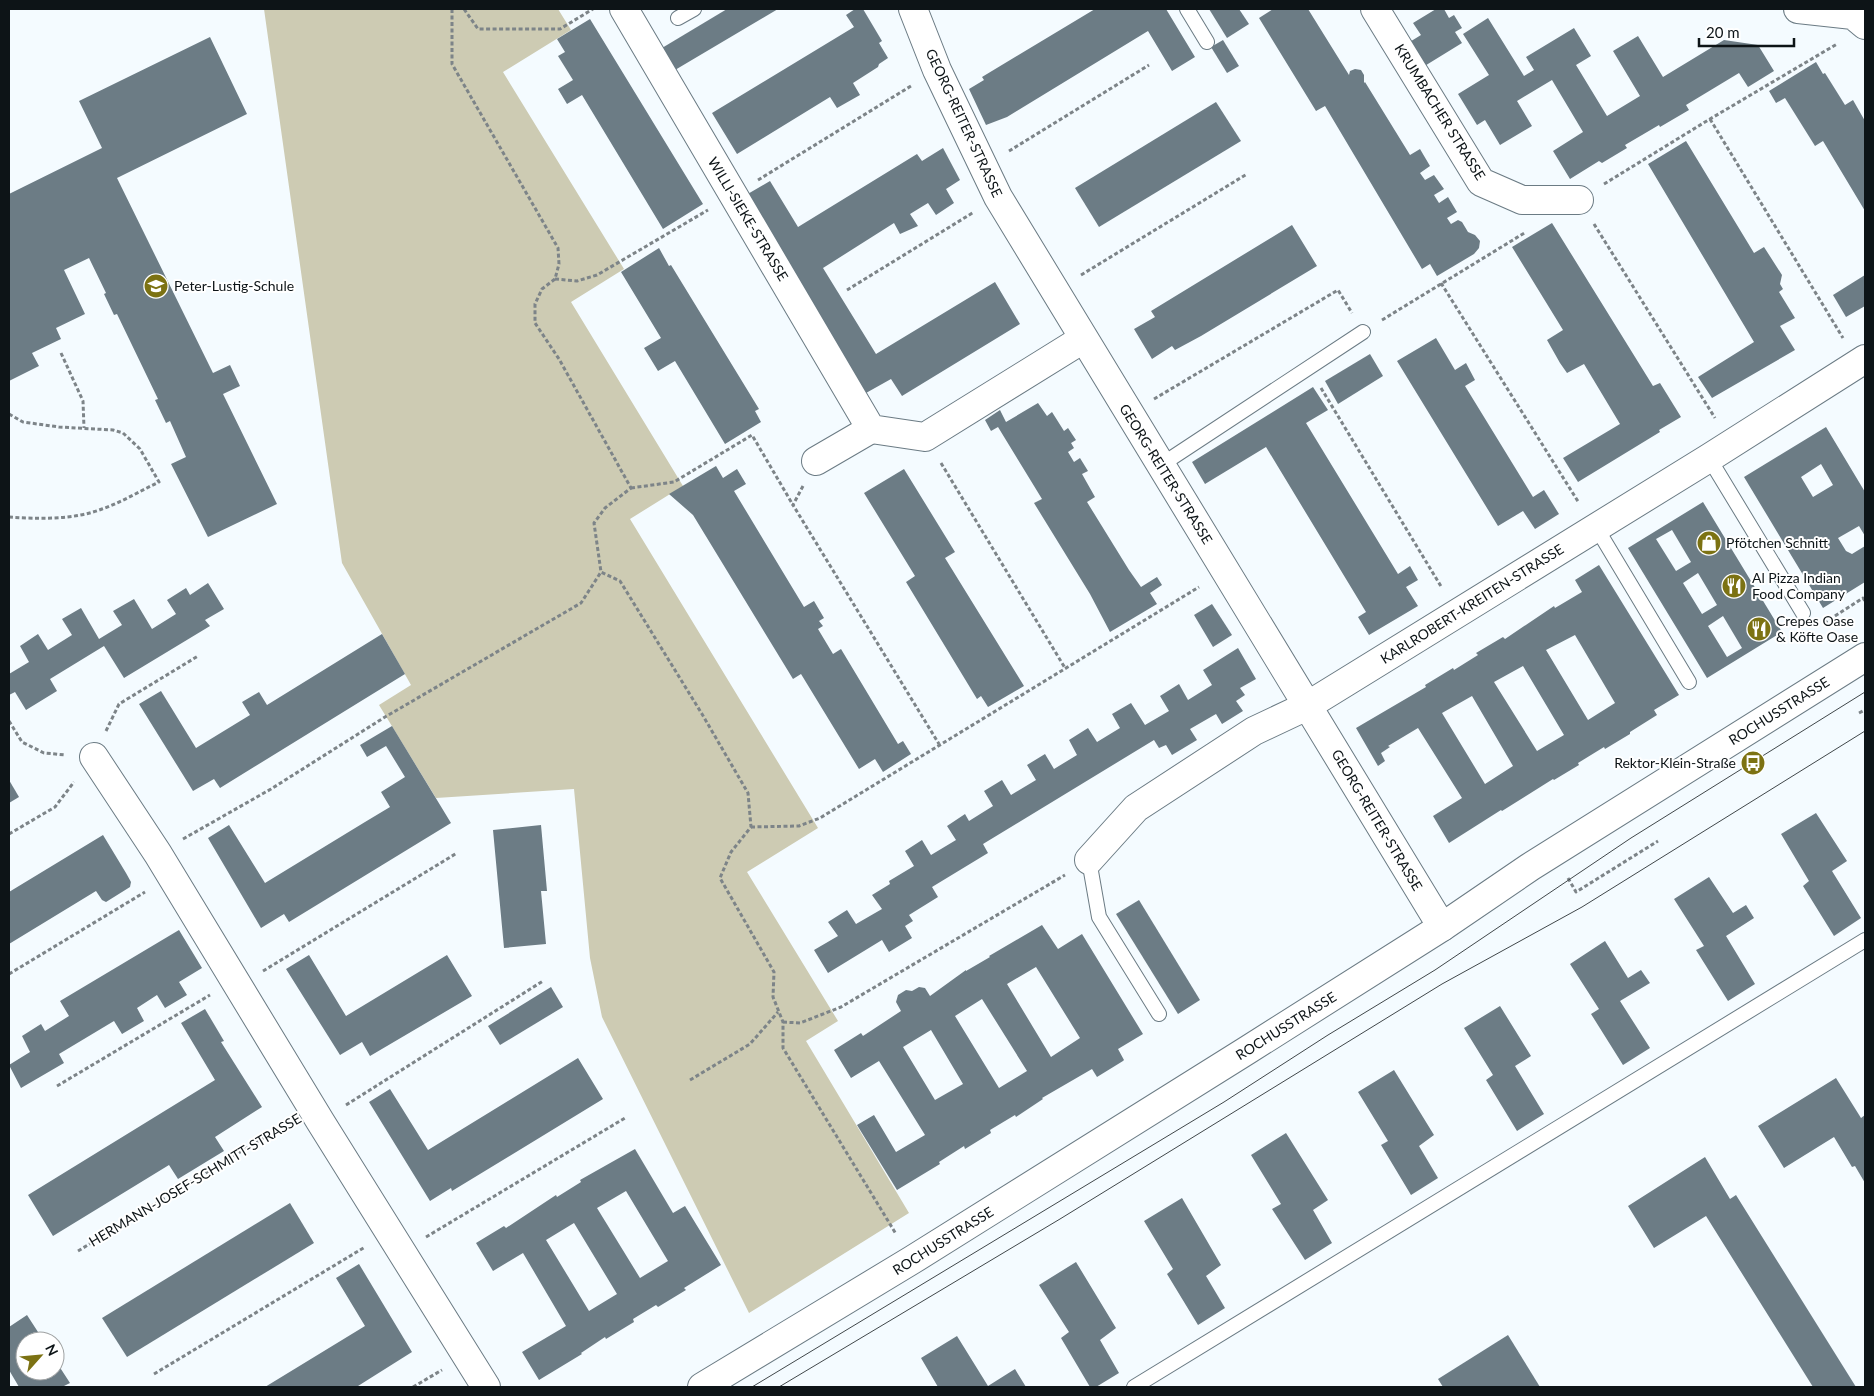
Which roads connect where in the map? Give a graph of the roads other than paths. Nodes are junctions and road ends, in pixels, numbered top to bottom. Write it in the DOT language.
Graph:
graph roads {
  1 [pos="624,9"];
  2 [pos="694,9"];
  3 [pos="913,9"];
  4 [pos="1187,9"];
  5 [pos="1376,9"];
  6 [pos="1798,9"];
  7 [pos="678,18"];
  8 [pos="1865,25"];
  9 [pos="1207,42"];
  10 [pos="1579,200"];
  11 [pos="1363,332"];
  12 [pos="1083,339"];
  13 [pos="1862,361"];
  14 [pos="872,429"];
  15 [pos="1720,451"];
  16 [pos="816,461"];
  17 [pos="1161,465"];
  18 [pos="1595,528"];
  19 [pos="1802,613"];
  20 [pos="1865,657"];
  21 [pos="1689,682"];
  22 [pos="1307,706"];
  23 [pos="94,757"];
  24 [pos="1089,860"];
  25 [pos="1442,927"];
  26 [pos="1865,940"];
  27 [pos="1159,1014"];
  28 [pos="486,1387"];
  29 [pos="702,1387"];
  30 [pos="1134,1387"];
  1 -- 14 [label="street, WILLI-SIEKE-STRASSE"];
  2 -- 7 [label="lane"];
  3 -- 12 [label="street, GEORG-REITER-STRASSE"];
  4 -- 9 [label="lane"];
  5 -- 10 [label="street, KRUMBACHER STRASSE"];
  6 -- 8 [label="street"];
  11 -- 17 [label="lane"];
  12 -- 14 [label="street"];
  12 -- 17 [label="street, GEORG-REITER-STRASSE"];
  13 -- 15 [label="street, KARLROBERT-KREITEN-STRASSE"];
  14 -- 16 [label="street"];
  15 -- 18 [label="street, KARLROBERT-KREITEN-STRASSE"];
  15 -- 19 [label="lane"];
  17 -- 22 [label="street, GEORG-REITER-STRASSE"];
  18 -- 21 [label="lane"];
  18 -- 22 [label="street, KARLROBERT-KREITEN-STRASSE"];
  20 -- 25 [label="street, ROCHUSSTRASSE"];
  22 -- 24 [label="street, KARLROBERT-KREITEN-STRASSE"];
  22 -- 25 [label="street, GEORG-REITER-STRASSE"];
  23 -- 28 [label="street, HERMANN-JOSEF-SCHMITT-STRASSE"];
  24 -- 27 [label="lane"];
  25 -- 29 [label="street, ROCHUSSTRASSE"];
  26 -- 30 [label="lane"];
}
